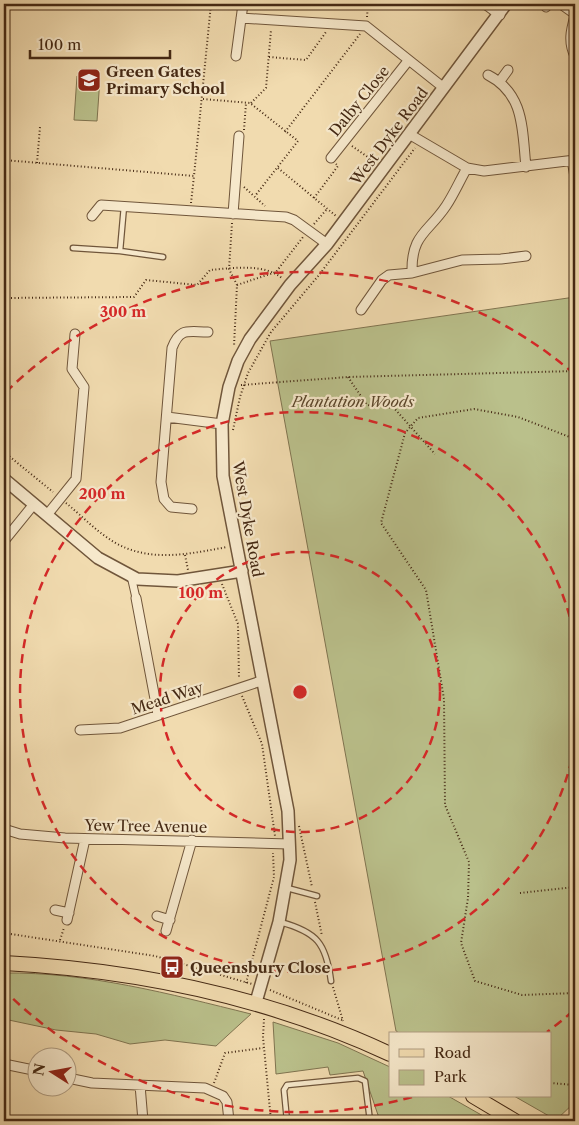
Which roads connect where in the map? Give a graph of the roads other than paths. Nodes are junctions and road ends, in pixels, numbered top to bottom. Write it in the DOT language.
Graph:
graph roads {
  1 [pos="244,4"];
  2 [pos="485,4"];
  3 [pos="506,4"];
  4 [pos="561,4"];
  5 [pos="500,15"];
  6 [pos="575,15"];
  7 [pos="241,18"];
  8 [pos="236,56"];
  9 [pos="575,56"];
  10 [pos="408,61"];
  11 [pos="508,70"];
  12 [pos="488,75"];
  13 [pos="500,82"];
  14 [pos="444,88"];
  15 [pos="409,134"];
  16 [pos="239,136"];
  17 [pos="330,158"];
  18 [pos="574,160"];
  19 [pos="526,166"];
  20 [pos="467,168"];
  21 [pos="575,177"];
  22 [pos="124,206"];
  23 [pos="233,214"];
  24 [pos="92,216"];
  25 [pos="327,244"];
  26 [pos="74,248"];
  27 [pos="120,251"];
  28 [pos="526,256"];
  29 [pos="162,257"];
  30 [pos="412,273"];
  31 [pos="361,310"];
  32 [pos="208,332"];
  33 [pos="75,334"];
  34 [pos="167,417"];
  35 [pos="222,424"];
  36 [pos="4,479"];
  37 [pos="34,504"];
  38 [pos="192,509"];
  39 [pos="47,515"];
  40 [pos="4,541"];
  41 [pos="242,571"];
  42 [pos="131,576"];
  43 [pos="136,598"];
  44 [pos="261,681"];
  45 [pos="158,715"];
  46 [pos="80,730"];
  47 [pos="4,828"];
  48 [pos="85,838"];
  49 [pos="192,840"];
  50 [pos="289,844"];
  51 [pos="285,887"];
  52 [pos="317,896"];
  53 [pos="55,910"];
  54 [pos="157,916"];
  55 [pos="170,920"];
  56 [pos="279,922"];
  57 [pos="166,931"];
  58 [pos="4,963"];
  59 [pos="331,981"];
  60 [pos="260,1004"];
  61 [pos="389,1054"];
  62 [pos="4,1064"];
  63 [pos="28,1069"];
  64 [pos="78,1080"];
  65 [pos="140,1085"];
  66 [pos="476,1098"];
  67 [pos="143,1121"];
  68 [pos="229,1121"];
  69 [pos="287,1121"];
  70 [pos="370,1121"];
  71 [pos="515,1121"];
  1 -- 7 [label="street"];
  2 -- 5 [label="street"];
  3 -- 5 [label="street, West Dyke Road"];
  4 -- 6 [label="street"];
  5 -- 14 [label="street, West Dyke Road"];
  6 -- 9 [label="street"];
  7 -- 8 [label="street"];
  7 -- 10 [label="street, Dalby Close"];
  10 -- 14 [label="street, Dalby Close"];
  10 -- 17 [label="street, Dalby Close"];
  11 -- 13 [label="street"];
  12 -- 13 [label="street"];
  13 -- 19 [label="street"];
  14 -- 15 [label="street, West Dyke Road"];
  15 -- 20 [label="street"];
  15 -- 25 [label="street, West Dyke Road"];
  16 -- 23 [label="street"];
  18 -- 19 [label="street"];
  18 -- 21 [label="street"];
  19 -- 20 [label="street"];
  20 -- 30 [label="street"];
  22 -- 23 [label="street"];
  22 -- 24 [label="street"];
  22 -- 27 [label="lane"];
  23 -- 25 [label="street"];
  25 -- 35 [label="street, West Dyke Road"];
  26 -- 27 [label="lane"];
  27 -- 29 [label="lane"];
  28 -- 30 [label="street"];
  30 -- 31 [label="street"];
  32 -- 34 [label="street"];
  33 -- 39 [label="street"];
  34 -- 35 [label="street"];
  34 -- 38 [label="street"];
  35 -- 41 [label="street, West Dyke Road"];
  36 -- 37 [label="street"];
  37 -- 39 [label="street"];
  37 -- 40 [label="street"];
  39 -- 42 [label="street"];
  41 -- 42 [label="street"];
  41 -- 44 [label="street, West Dyke Road"];
  42 -- 43 [label="street"];
  43 -- 45 [label="street"];
  44 -- 45 [label="street, Mead Way"];
  44 -- 50 [label="street, West Dyke Road"];
  45 -- 46 [label="street, Mead Way"];
  47 -- 48 [label="street, Yew Tree Avenue"];
  48 -- 49 [label="street, Yew Tree Avenue"];
  48 -- 53 [label="street"];
  49 -- 50 [label="street, Yew Tree Avenue"];
  49 -- 55 [label="street"];
  50 -- 51 [label="street, West Dyke Road"];
  51 -- 52 [label="lane"];
  51 -- 56 [label="street, West Dyke Road"];
  54 -- 55 [label="street"];
  55 -- 57 [label="street"];
  56 -- 59 [label="lane"];
  56 -- 60 [label="street, West Dyke Road"];
  58 -- 60 [label="main road"];
  60 -- 61 [label="main road"];
  62 -- 63 [label="street"];
  64 -- 65 [label="street"];
  65 -- 67 [label="street"];
  65 -- 68 [label="street"];
  66 -- 71 [label="main road"];
  69 -- 70 [label="lane"];
}
